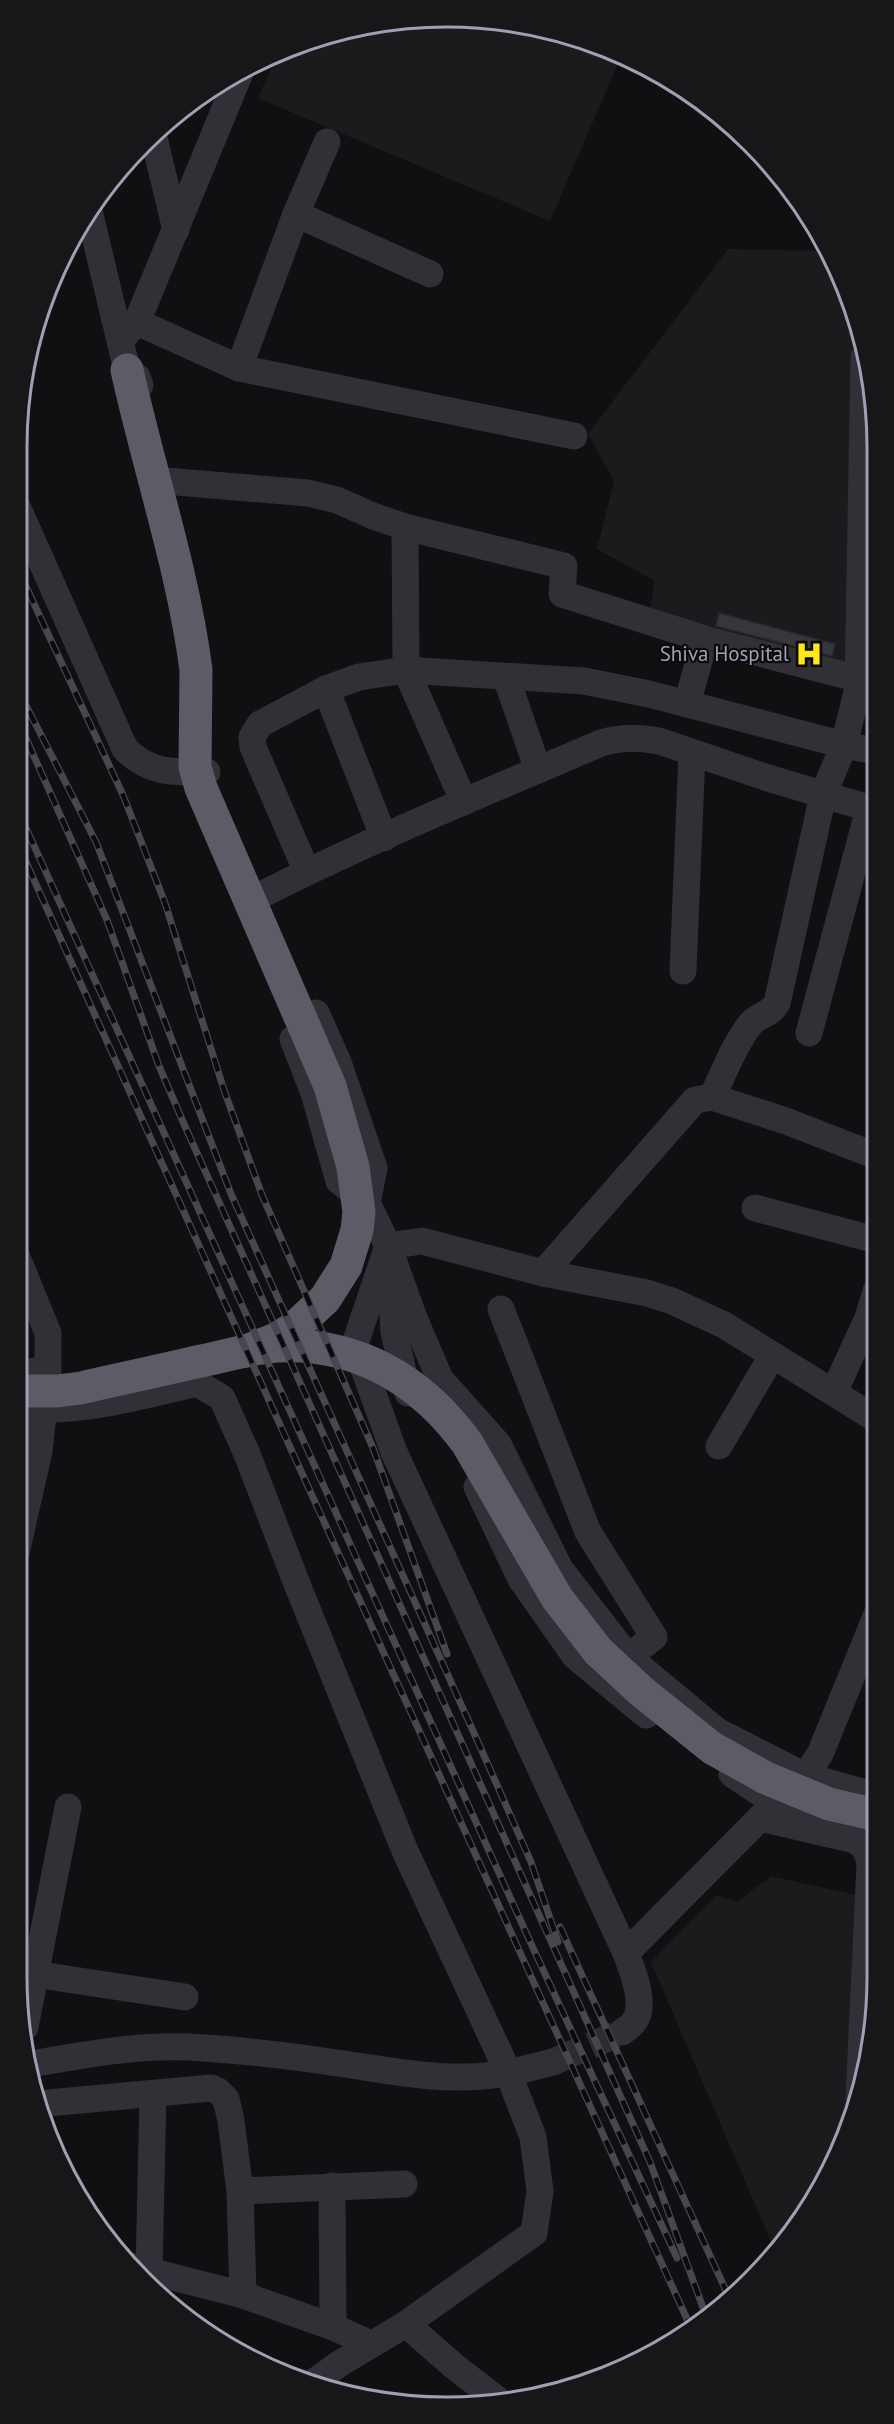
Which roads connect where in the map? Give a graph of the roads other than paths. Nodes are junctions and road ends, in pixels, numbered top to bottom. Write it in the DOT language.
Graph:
graph roads {
  1 [pos="234,85"];
  2 [pos="327,142"];
  3 [pos="155,145"];
  4 [pos="296,214"];
  5 [pos="92,223"];
  6 [pos="176,230"];
  7 [pos="430,274"];
  8 [pos="128,345"];
  9 [pos="239,368"];
  10 [pos="574,436"];
  11 [pos="165,481"];
  12 [pos="405,526"];
  13 [pos="867,527"];
  14 [pos="27,529"];
  15 [pos="867,602"];
  16 [pos="705,639"];
  17 [pos="406,670"];
  18 [pos="506,677"];
  19 [pos="864,684"];
  20 [pos="326,689"];
  21 [pos="687,704"];
  22 [pos="844,745"];
  23 [pos="867,749"];
  24 [pos="692,753"];
  25 [pos="538,770"];
  26 [pos="180,772"];
  27 [pos="207,772"];
  28 [pos="823,795"];
  29 [pos="464,802"];
  30 [pos="867,808"];
  31 [pos="867,827"];
  32 [pos="384,838"];
  33 [pos="307,872"];
  34 [pos="263,894"];
  35 [pos="683,971"];
  36 [pos="809,1033"];
  37 [pos="712,1097"];
  38 [pos="867,1152"];
  39 [pos="367,1203"];
  40 [pos="755,1208"];
  41 [pos="867,1238"];
  42 [pos="388,1246"];
  43 [pos="543,1273"];
  44 [pos="27,1281"];
  45 [pos="501,1309"];
  46 [pos="867,1320"];
  47 [pos="246,1352"];
  48 [pos="772,1356"];
  49 [pos="48,1370"];
  50 [pos="27,1373"];
  51 [pos="27,1391"];
  52 [pos="834,1392"];
  53 [pos="27,1409"];
  54 [pos="43,1410"];
  55 [pos="867,1413"];
  56 [pos="719,1446"];
  57 [pos="27,1504"];
  58 [pos="867,1641"];
  59 [pos="628,1657"];
  60 [pos="805,1776"];
  61 [pos="68,1807"];
  62 [pos="767,1810"];
  63 [pos="867,1810"];
  64 [pos="867,1812"];
  65 [pos="867,1816"];
  66 [pos="867,1853"];
  67 [pos="867,1928"];
  68 [pos="626,1953"];
  69 [pos="34,1974"];
  70 [pos="185,1997"];
  71 [pos="28,2007"];
  72 [pos="622,2032"];
  73 [pos="862,2041"];
  74 [pos="553,2062"];
  75 [pos="36,2063"];
  76 [pos="508,2072"];
  77 [pos="153,2094"];
  78 [pos="46,2103"];
  79 [pos="405,2184"];
  80 [pos="332,2186"];
  81 [pos="240,2192"];
  82 [pos="139,2263"];
  83 [pos="147,2271"];
  84 [pos="243,2295"];
  85 [pos="406,2324"];
  86 [pos="333,2326"];
  87 [pos="371,2344"];
  88 [pos="324,2379"];
  89 [pos="490,2394"];
  1 -- 6 [label="street"];
  2 -- 4 [label="street"];
  3 -- 6 [label="street"];
  4 -- 7 [label="street"];
  4 -- 9 [label="street"];
  5 -- 8 [label="street"];
  6 -- 8 [label="street"];
  8 -- 9 [label="street"];
  8 -- 11 [label="street"];
  8 -- 26 [label="street"];
  8 -- 47 [label="highway"];
  9 -- 10 [label="street"];
  11 -- 12 [label="street"];
  11 -- 27 [label="street"];
  12 -- 16 [label="street"];
  12 -- 17 [label="street"];
  13 -- 15 [label="street"];
  14 -- 26 [label="street"];
  15 -- 19 [label="street"];
  16 -- 19 [label="street"];
  16 -- 21 [label="street"];
  17 -- 18 [label="street"];
  17 -- 20 [label="street"];
  17 -- 29 [label="street"];
  18 -- 21 [label="street"];
  18 -- 25 [label="street"];
  19 -- 22 [label="street"];
  20 -- 32 [label="street"];
  20 -- 33 [label="street"];
  21 -- 22 [label="street"];
  22 -- 23 [label="street"];
  22 -- 28 [label="street"];
  24 -- 25 [label="street"];
  24 -- 28 [label="street"];
  24 -- 35 [label="street"];
  25 -- 29 [label="street"];
  26 -- 27 [label="street"];
  26 -- 39 [label="street"];
  27 -- 34 [label="street"];
  28 -- 30 [label="street"];
  28 -- 37 [label="street"];
  29 -- 32 [label="street"];
  31 -- 36 [label="street"];
  32 -- 33 [label="street"];
  33 -- 34 [label="street"];
  34 -- 39 [label="street"];
  37 -- 38 [label="street"];
  37 -- 43 [label="street"];
  39 -- 42 [label="street"];
  40 -- 41 [label="street"];
  42 -- 43 [label="street"];
  42 -- 59 [label="street"];
  42 -- 62 [label="street"];
  42 -- 68 [label="street"];
  43 -- 48 [label="street"];
  44 -- 49 [label="street"];
  45 -- 59 [label="street"];
  46 -- 52 [label="street"];
  47 -- 51 [label="highway"];
  47 -- 64 [label="highway"];
  48 -- 52 [label="street"];
  48 -- 56 [label="street"];
  49 -- 50 [label="street"];
  49 -- 54 [label="street"];
  52 -- 55 [label="street"];
  53 -- 54 [label="street"];
  54 -- 57 [label="street"];
  54 -- 76 [label="street"];
  58 -- 60 [label="street"];
  59 -- 60 [label="street"];
  60 -- 63 [label="street"];
  61 -- 69 [label="street"];
  62 -- 65 [label="street"];
  62 -- 66 [label="street"];
  62 -- 68 [label="street"];
  67 -- 73 [label="street"];
  68 -- 72 [label="street"];
  69 -- 70 [label="street"];
  69 -- 71 [label="street"];
  74 -- 76 [label="street"];
  75 -- 76 [label="street"];
  76 -- 85 [label="street"];
  77 -- 78 [label="street"];
  77 -- 81 [label="street"];
  77 -- 82 [label="street"];
  79 -- 80 [label="street"];
  80 -- 81 [label="street"];
  80 -- 86 [label="street"];
  81 -- 84 [label="street"];
  83 -- 84 [label="street"];
  84 -- 86 [label="street"];
  85 -- 87 [label="street"];
  85 -- 89 [label="street"];
  86 -- 87 [label="street"];
  87 -- 88 [label="street"];
}
